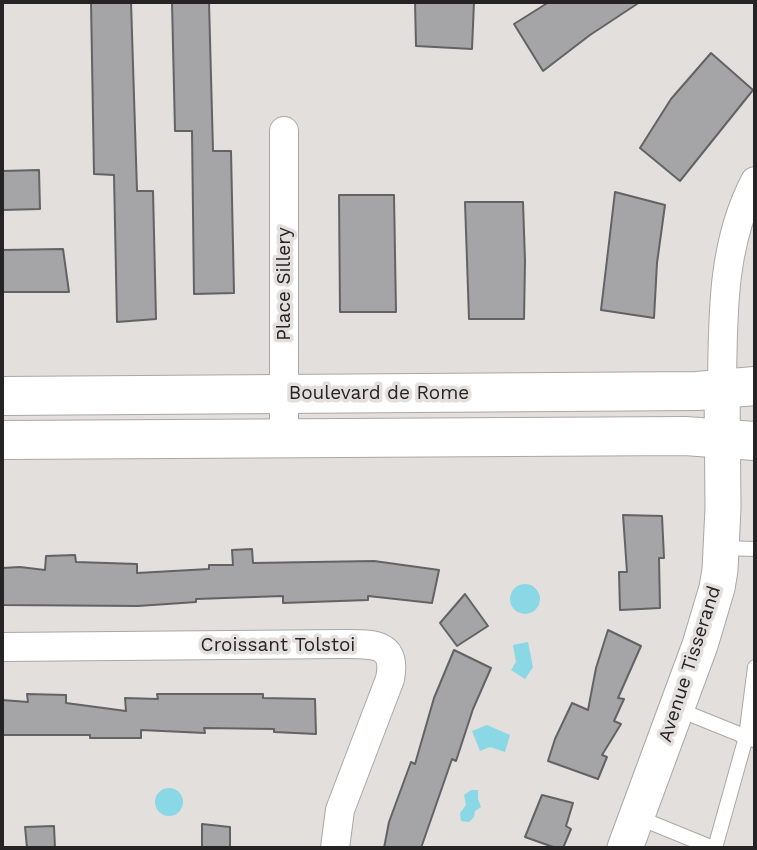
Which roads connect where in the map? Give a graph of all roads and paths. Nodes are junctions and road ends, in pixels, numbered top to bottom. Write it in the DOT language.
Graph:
graph roads {
  1 [pos="284,131"];
  2 [pos="755,181"];
  3 [pos="739,388"];
  4 [pos="284,394"];
  5 [pos="2,396"];
  6 [pos="284,438"];
  7 [pos="2,439"];
  8 [pos="739,440"];
  9 [pos="738,548"];
  10 [pos="2,647"];
  11 [pos="755,667"];
  12 [pos="677,709"];
  13 [pos="751,739"];
  14 [pos="631,833"];
  15 [pos="335,848"];
  16 [pos="714,848"];
  1 -- 4 [label="street, Place Sillery"];
  2 -- 3 [label="street"];
  3 -- 4 [label="main road, Boulevard de Rome"];
  3 -- 8 [label="street, Avenue Tisserand"];
  4 -- 5 [label="main road, Boulevard de Rome"];
  4 -- 6 [label="street, Place Sillery"];
  6 -- 7 [label="main road"];
  6 -- 8 [label="main road"];
  8 -- 9 [label="street, Avenue Tisserand"];
  9 -- 12 [label="street, Avenue Tisserand"];
  10 -- 15 [label="street, Croissant Tolstoi"];
  11 -- 13 [label="lane"];
  12 -- 13 [label="lane"];
  12 -- 14 [label="street, Avenue Tisserand"];
  13 -- 16 [label="lane"];
  14 -- 16 [label="lane"];
}
